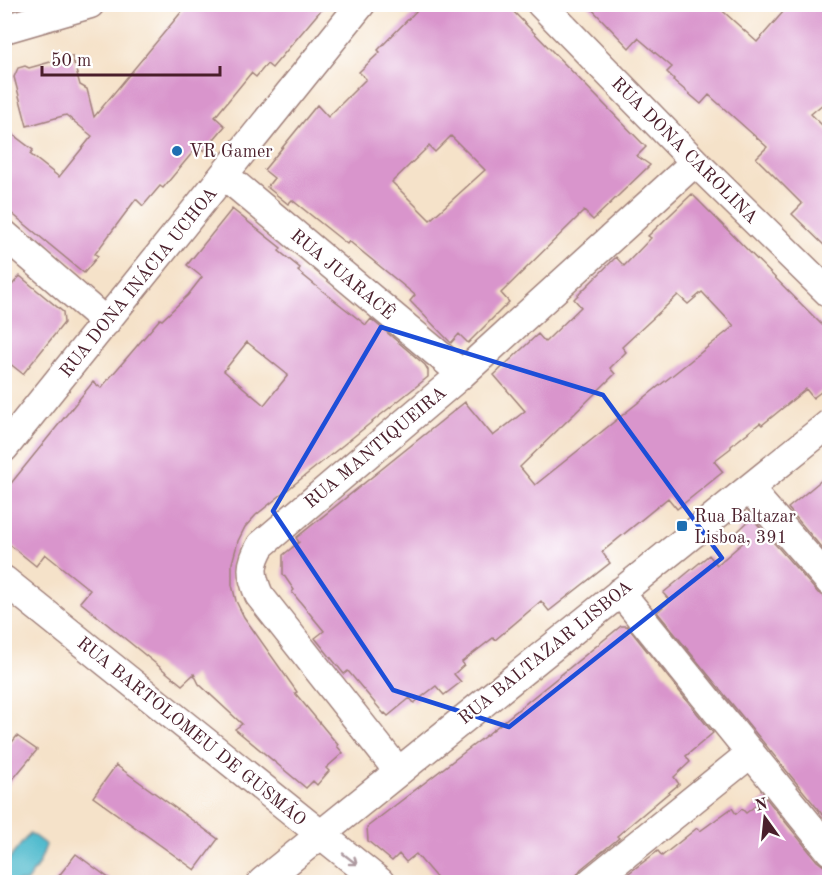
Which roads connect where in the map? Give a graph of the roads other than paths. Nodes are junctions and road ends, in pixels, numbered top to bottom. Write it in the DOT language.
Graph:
graph roads {
  1 [pos="90,4"];
  2 [pos="361,4"];
  3 [pos="541,4"];
  4 [pos="11,20"];
  5 [pos="695,162"];
  6 [pos="224,175"];
  7 [pos="4,234"];
  8 [pos="830,294"];
  9 [pos="106,322"];
  10 [pos="462,374"];
  11 [pos="830,423"];
  12 [pos="4,448"];
  13 [pos="749,489"];
  14 [pos="4,580"];
  15 [pos="830,582"];
  16 [pos="620,592"];
  17 [pos="751,753"];
  18 [pos="398,771"];
  19 [pos="320,834"];
  20 [pos="830,851"];
  21 [pos="262,882"];
  22 [pos="380,882"];
  23 [pos="591,882"];
  1 -- 4 [label="street"];
  2 -- 6 [label="street, RUA DONA INÁCIA UCHOA"];
  3 -- 5 [label="street, RUA DONA CAROLINA"];
  5 -- 8 [label="street, RUA DONA CAROLINA"];
  5 -- 10 [label="street, RUA MANTIQUEIRA"];
  6 -- 9 [label="street, RUA DONA INÁCIA UCHOA"];
  6 -- 10 [label="street, RUA JUARACÊ"];
  7 -- 9 [label="street"];
  9 -- 12 [label="street, RUA DONA INÁCIA UCHOA"];
  10 -- 18 [label="street, RUA MANTIQUEIRA"];
  11 -- 13 [label="street, RUA BALTAZAR LISBOA"];
  13 -- 15 [label="street"];
  13 -- 16 [label="street, RUA BALTAZAR LISBOA"];
  14 -- 19 [label="street, RUA BARTOLOMEU DE GUSMÃO"];
  16 -- 17 [label="street"];
  16 -- 18 [label="street, RUA BALTAZAR LISBOA"];
  17 -- 20 [label="street"];
  17 -- 23 [label="street"];
  18 -- 19 [label="street, RUA BALTAZAR LISBOA"];
  19 -- 21 [label="street, RUA BALTAZAR LISBOA"];
  19 -- 22 [label="street, RUA BARTOLOMEU DE GUSMÃO, one-way"];
}
